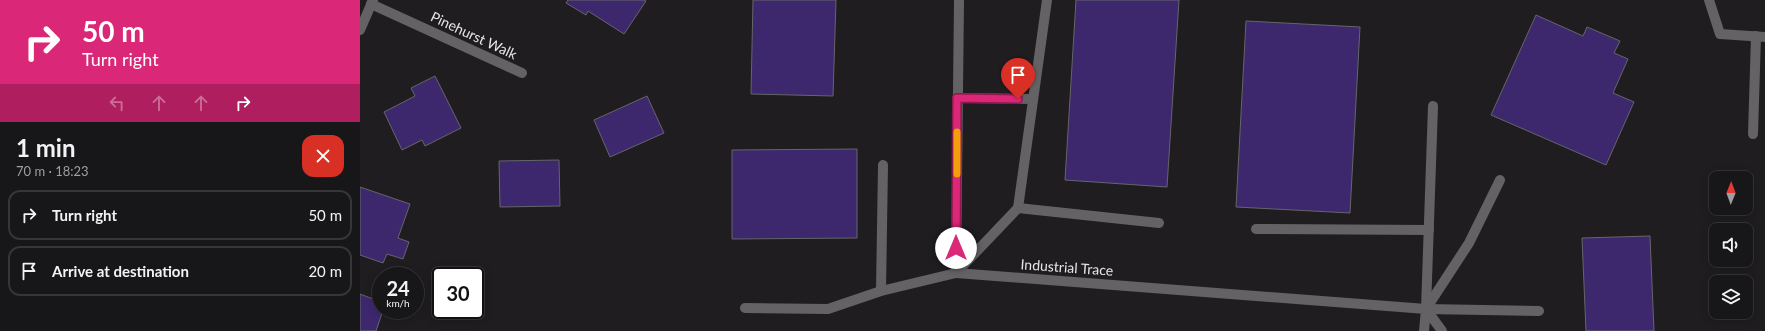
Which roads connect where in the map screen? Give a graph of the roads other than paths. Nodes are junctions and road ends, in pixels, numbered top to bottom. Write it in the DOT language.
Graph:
graph roads {
  1 [pos="959,0"];
  2 [pos="1047,0"];
  3 [pos="1709,0"];
  4 [pos="372,2"];
  5 [pos="360,30"];
  6 [pos="1761,37"];
  7 [pos="522,72"];
  8 [pos="957,98"];
  9 [pos="1034,99"];
  10 [pos="1433,106"];
  11 [pos="1753,134"];
  12 [pos="883,164"];
  13 [pos="1500,180"];
  14 [pos="1018,208"];
  15 [pos="1159,223"];
  16 [pos="1256,229"];
  17 [pos="1429,230"];
  18 [pos="956,273"];
  19 [pos="881,291"];
  20 [pos="745,308"];
  21 [pos="1426,309"];
  22 [pos="1539,310"];
  23 [pos="1424,331"];
  24 [pos="1442,331"];
  1 -- 8 [label="street"];
  2 -- 9 [label="street"];
  3 -- 6 [label="street"];
  4 -- 5 [label="street"];
  4 -- 7 [label="street, Pinehurst Walk"];
  6 -- 11 [label="street"];
  8 -- 9 [label="street"];
  8 -- 18 [label="street"];
  9 -- 14 [label="street"];
  10 -- 17 [label="street"];
  12 -- 19 [label="street"];
  13 -- 21 [label="street"];
  14 -- 15 [label="street"];
  14 -- 18 [label="street"];
  16 -- 17 [label="street"];
  17 -- 21 [label="street"];
  18 -- 19 [label="street"];
  18 -- 21 [label="street, Industrial Trace"];
  19 -- 20 [label="street"];
  21 -- 22 [label="street, Industrial Trace"];
  21 -- 23 [label="street"];
  21 -- 24 [label="street"];
}
